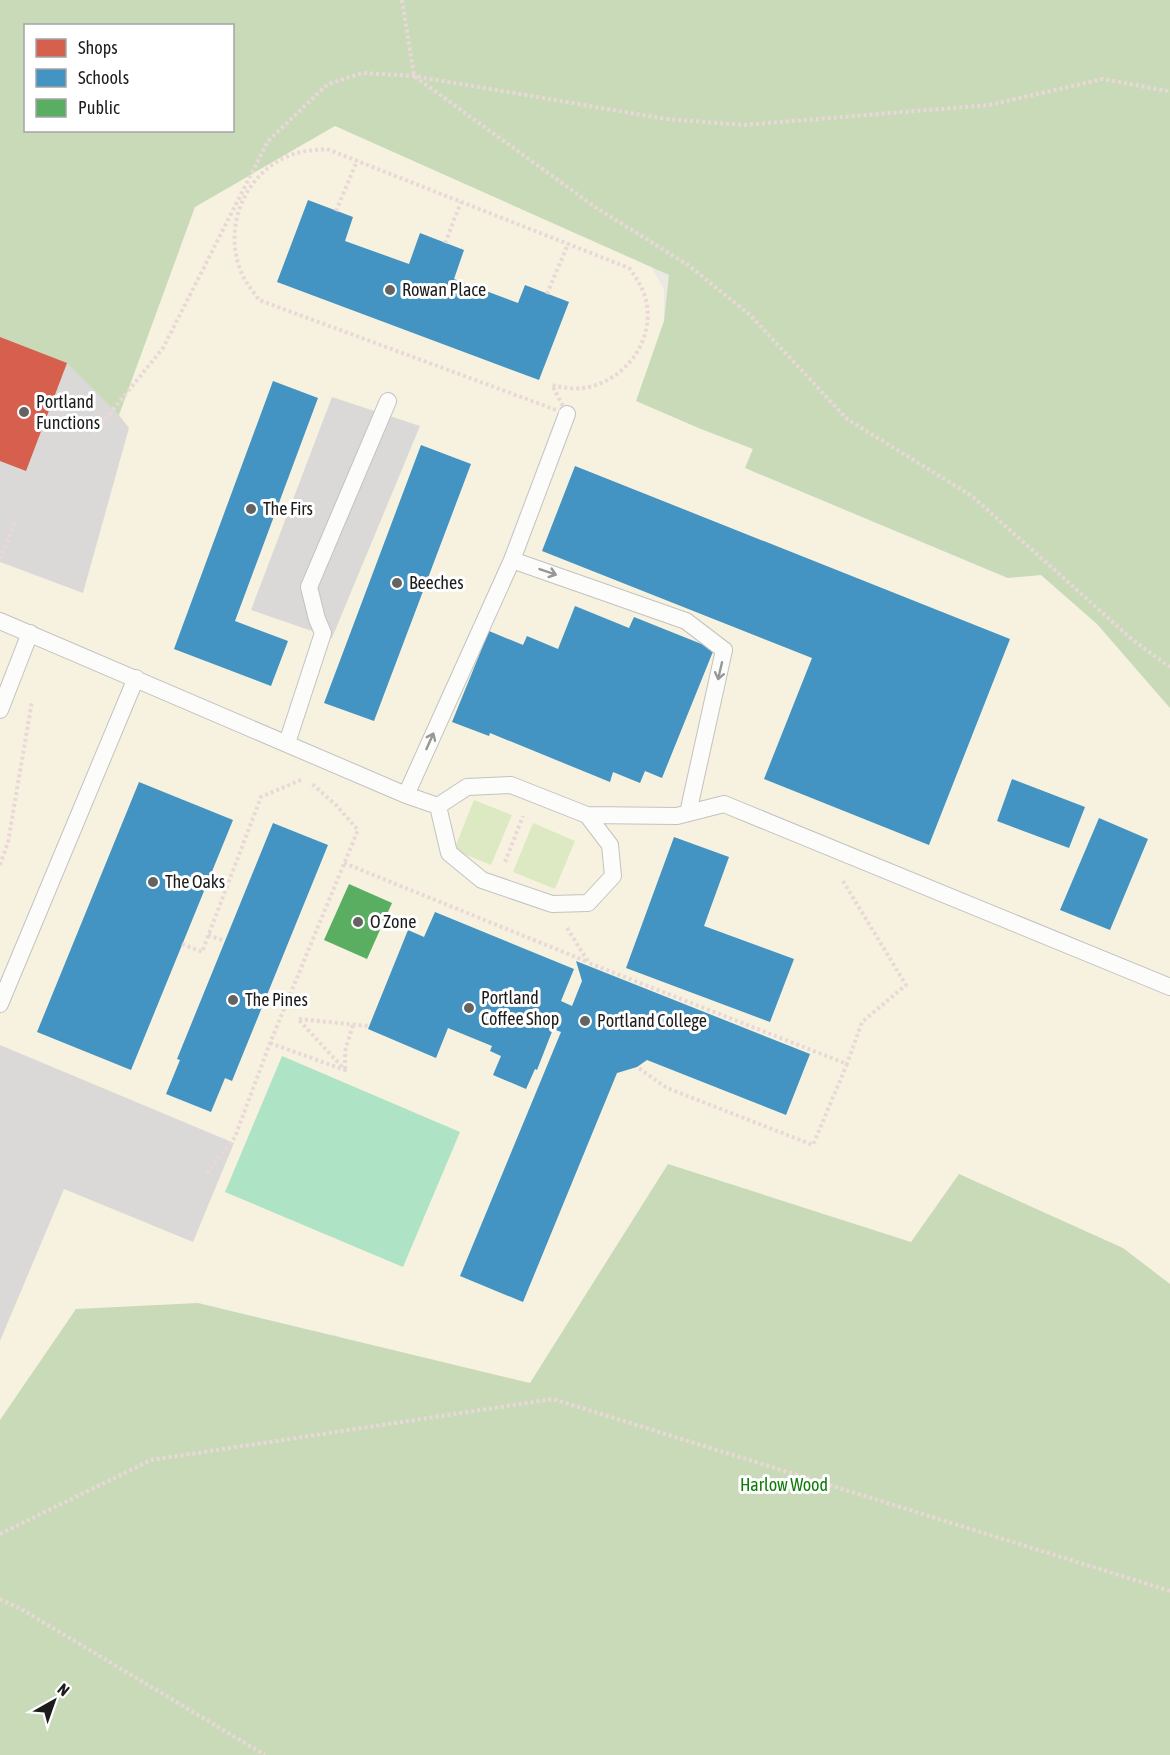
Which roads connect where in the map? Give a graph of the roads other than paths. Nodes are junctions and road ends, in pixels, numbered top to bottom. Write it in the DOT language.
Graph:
graph roads {
  1 [pos="388,401"];
  2 [pos="567,414"];
  3 [pos="512,560"];
  4 [pos="0,621"];
  5 [pos="30,633"];
  6 [pos="136,678"];
  7 [pos="0,710"];
  8 [pos="287,743"];
  9 [pos="406,795"];
  10 [pos="438,806"];
  11 [pos="688,813"];
  12 [pos="587,815"];
  13 [pos="1170,987"];
  14 [pos="0,1004"];
  1 -- 8 [label="lane"];
  2 -- 3 [label="lane"];
  9 -- 3 [label="lane, one-way"];
  3 -- 11 [label="lane, one-way"];
  4 -- 5 [label="lane"];
  5 -- 6 [label="lane"];
  5 -- 7 [label="lane"];
  6 -- 8 [label="lane"];
  6 -- 14 [label="lane"];
  8 -- 9 [label="lane"];
  9 -- 10 [label="lane"];
  10 -- 12 [label="lane"];
  10 -- 12 [label="lane"];
  11 -- 12 [label="lane"];
  11 -- 13 [label="lane"];
}
